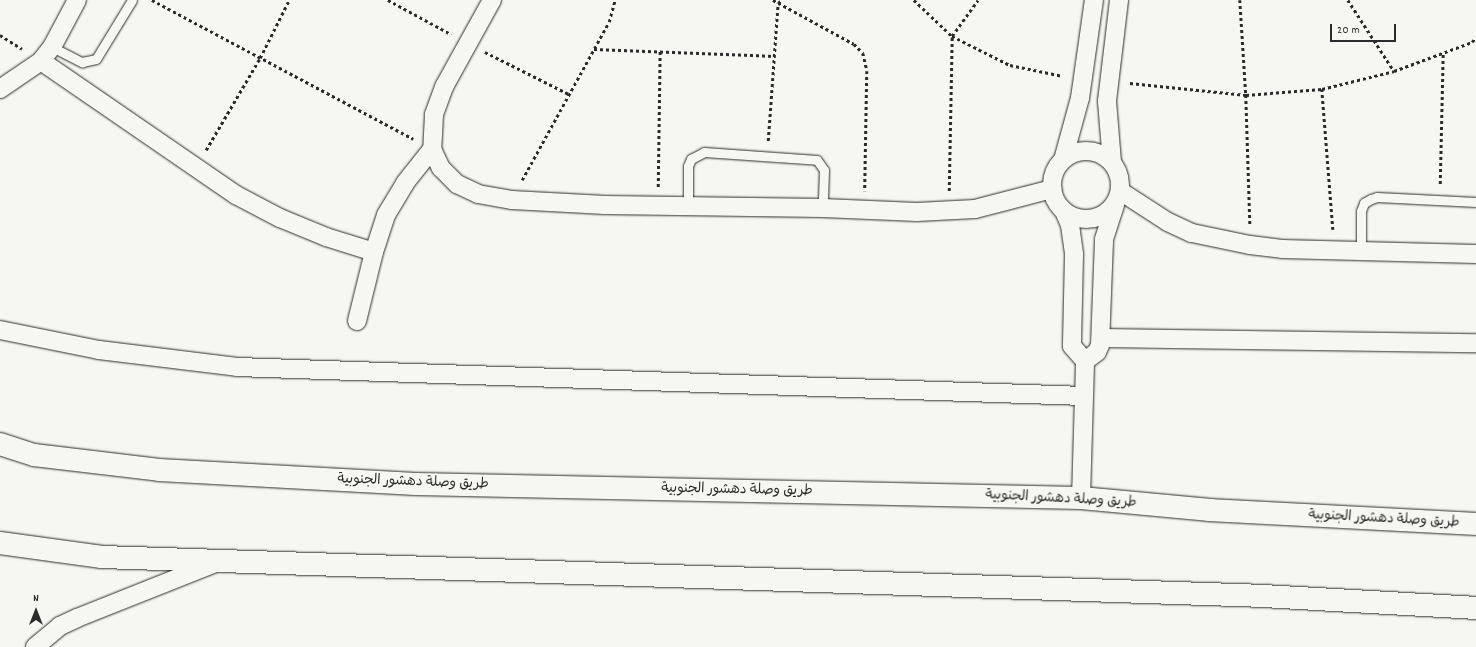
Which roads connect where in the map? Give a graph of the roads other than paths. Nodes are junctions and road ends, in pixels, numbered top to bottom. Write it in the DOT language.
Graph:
graph roads {
  1 [pos="77,0"];
  2 [pos="132,0"];
  3 [pos="492,0"];
  4 [pos="1094,0"];
  5 [pos="1119,0"];
  6 [pos="52,47"];
  7 [pos="41,61"];
  8 [pos="0,89"];
  9 [pos="432,149"];
  10 [pos="1063,160"];
  11 [pos="1112,162"];
  12 [pos="1052,189"];
  13 [pos="1117,198"];
  14 [pos="1476,202"];
  15 [pos="688,205"];
  16 [pos="823,208"];
  17 [pos="1064,211"];
  18 [pos="1361,251"];
  19 [pos="374,252"];
  20 [pos="1476,254"];
  21 [pos="358,321"];
  22 [pos="0,330"];
  23 [pos="1101,338"];
  24 [pos="1476,342"];
  25 [pos="1085,361"];
  26 [pos="1084,396"];
  27 [pos="0,444"];
  28 [pos="1081,498"];
  29 [pos="1476,524"];
  30 [pos="0,543"];
  31 [pos="224,560"];
  32 [pos="1476,608"];
  33 [pos="35,647"];
  1 -- 6 [label="street"];
  2 -- 6 [label="lane"];
  3 -- 9 [label="street"];
  4 -- 10 [label="street"];
  5 -- 11 [label="street"];
  6 -- 7 [label="street"];
  7 -- 8 [label="street"];
  7 -- 19 [label="street"];
  9 -- 15 [label="street"];
  9 -- 19 [label="street"];
  10 -- 11 [label="street"];
  10 -- 12 [label="street"];
  11 -- 13 [label="street"];
  12 -- 16 [label="street"];
  12 -- 17 [label="street"];
  13 -- 17 [label="street"];
  13 -- 18 [label="street"];
  13 -- 23 [label="street"];
  14 -- 18 [label="lane"];
  15 -- 16 [label="street"];
  15 -- 16 [label="lane"];
  17 -- 25 [label="street"];
  18 -- 20 [label="street"];
  19 -- 21 [label="street"];
  22 -- 26 [label="street"];
  23 -- 24 [label="street"];
  23 -- 25 [label="street"];
  25 -- 26 [label="street"];
  26 -- 28 [label="street"];
  27 -- 28 [label="highway, طريق وصلة دهشور الجنوبية"];
  28 -- 29 [label="highway, طريق وصلة دهشور الجنوبية"];
  30 -- 31 [label="highway"];
  31 -- 32 [label="highway"];
  31 -- 33 [label="street"];
}
